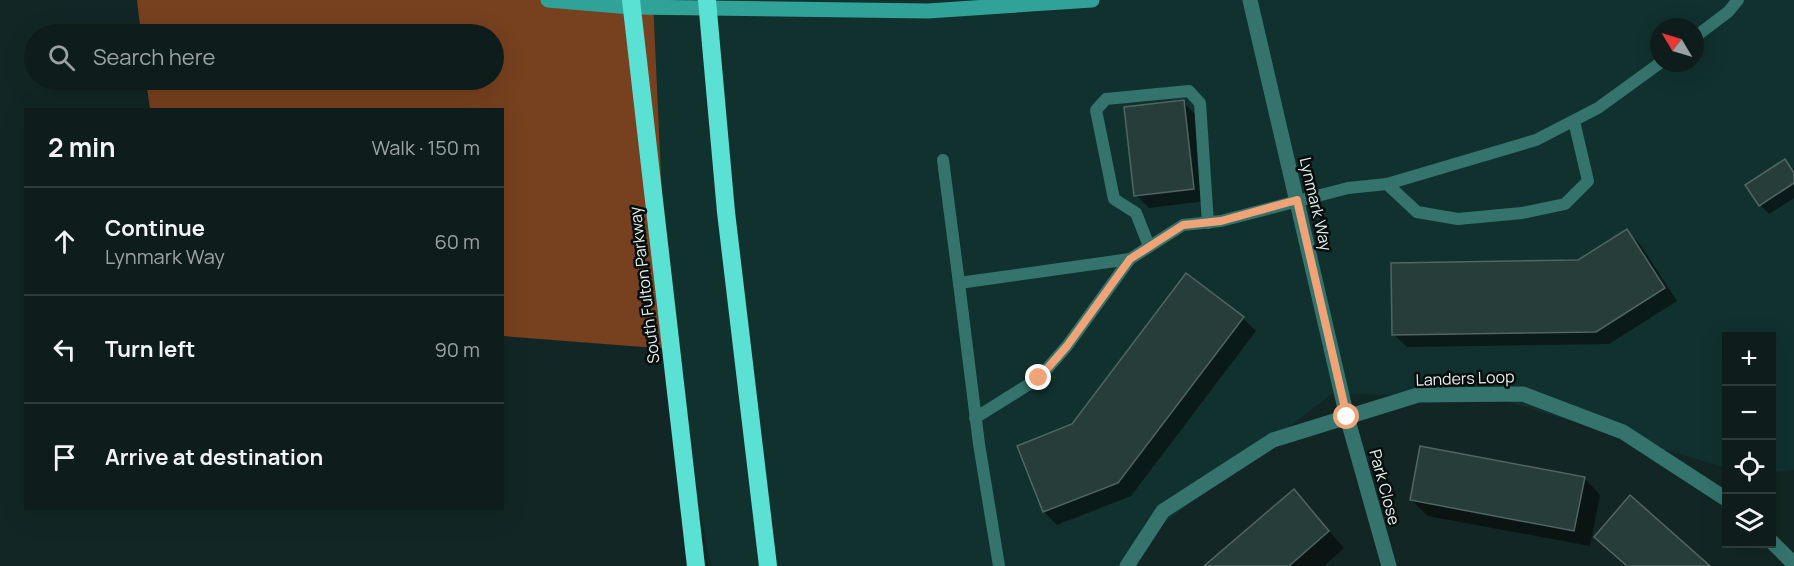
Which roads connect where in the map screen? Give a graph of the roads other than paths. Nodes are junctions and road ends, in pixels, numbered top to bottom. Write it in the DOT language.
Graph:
graph roads {
  1 [pos="548,0"];
  2 [pos="1092,0"];
  3 [pos="1250,0"];
  4 [pos="1738,0"];
  5 [pos="631,3"];
  6 [pos="708,4"];
  7 [pos="1704,30"];
  8 [pos="1650,70"];
  9 [pos="1574,121"];
  10 [pos="943,160"];
  11 [pos="1387,184"];
  12 [pos="1297,200"];
  13 [pos="1208,222"];
  14 [pos="1149,246"];
  15 [pos="1130,259"];
  16 [pos="959,283"];
  17 [pos="1347,417"];
  18 [pos="975,418"];
  19 [pos="1722,496"];
  20 [pos="1776,547"];
  21 [pos="1794,564"];
  22 [pos="696,566"];
  23 [pos="768,566"];
  24 [pos="999,566"];
  25 [pos="1127,566"];
  26 [pos="1389,566"];
  1 -- 5 [label="main road"];
  2 -- 6 [label="main road"];
  3 -- 12 [label="street, Lynmark Way"];
  4 -- 7 [label="lane"];
  5 -- 6 [label="main road"];
  5 -- 22 [label="highway, South Fulton Parkway"];
  6 -- 23 [label="highway"];
  8 -- 9 [label="lane"];
  9 -- 11 [label="lane"];
  9 -- 11 [label="lane"];
  10 -- 16 [label="lane"];
  11 -- 12 [label="lane"];
  12 -- 13 [label="lane"];
  12 -- 17 [label="street, Lynmark Way"];
  13 -- 14 [label="lane"];
  13 -- 14 [label="lane"];
  14 -- 15 [label="lane"];
  15 -- 16 [label="lane"];
  15 -- 18 [label="lane"];
  16 -- 18 [label="lane"];
  17 -- 19 [label="street, Landers Loop"];
  17 -- 25 [label="street, Landers Loop"];
  17 -- 26 [label="street, Park Close"];
  18 -- 24 [label="lane"];
  20 -- 21 [label="street"];
}
